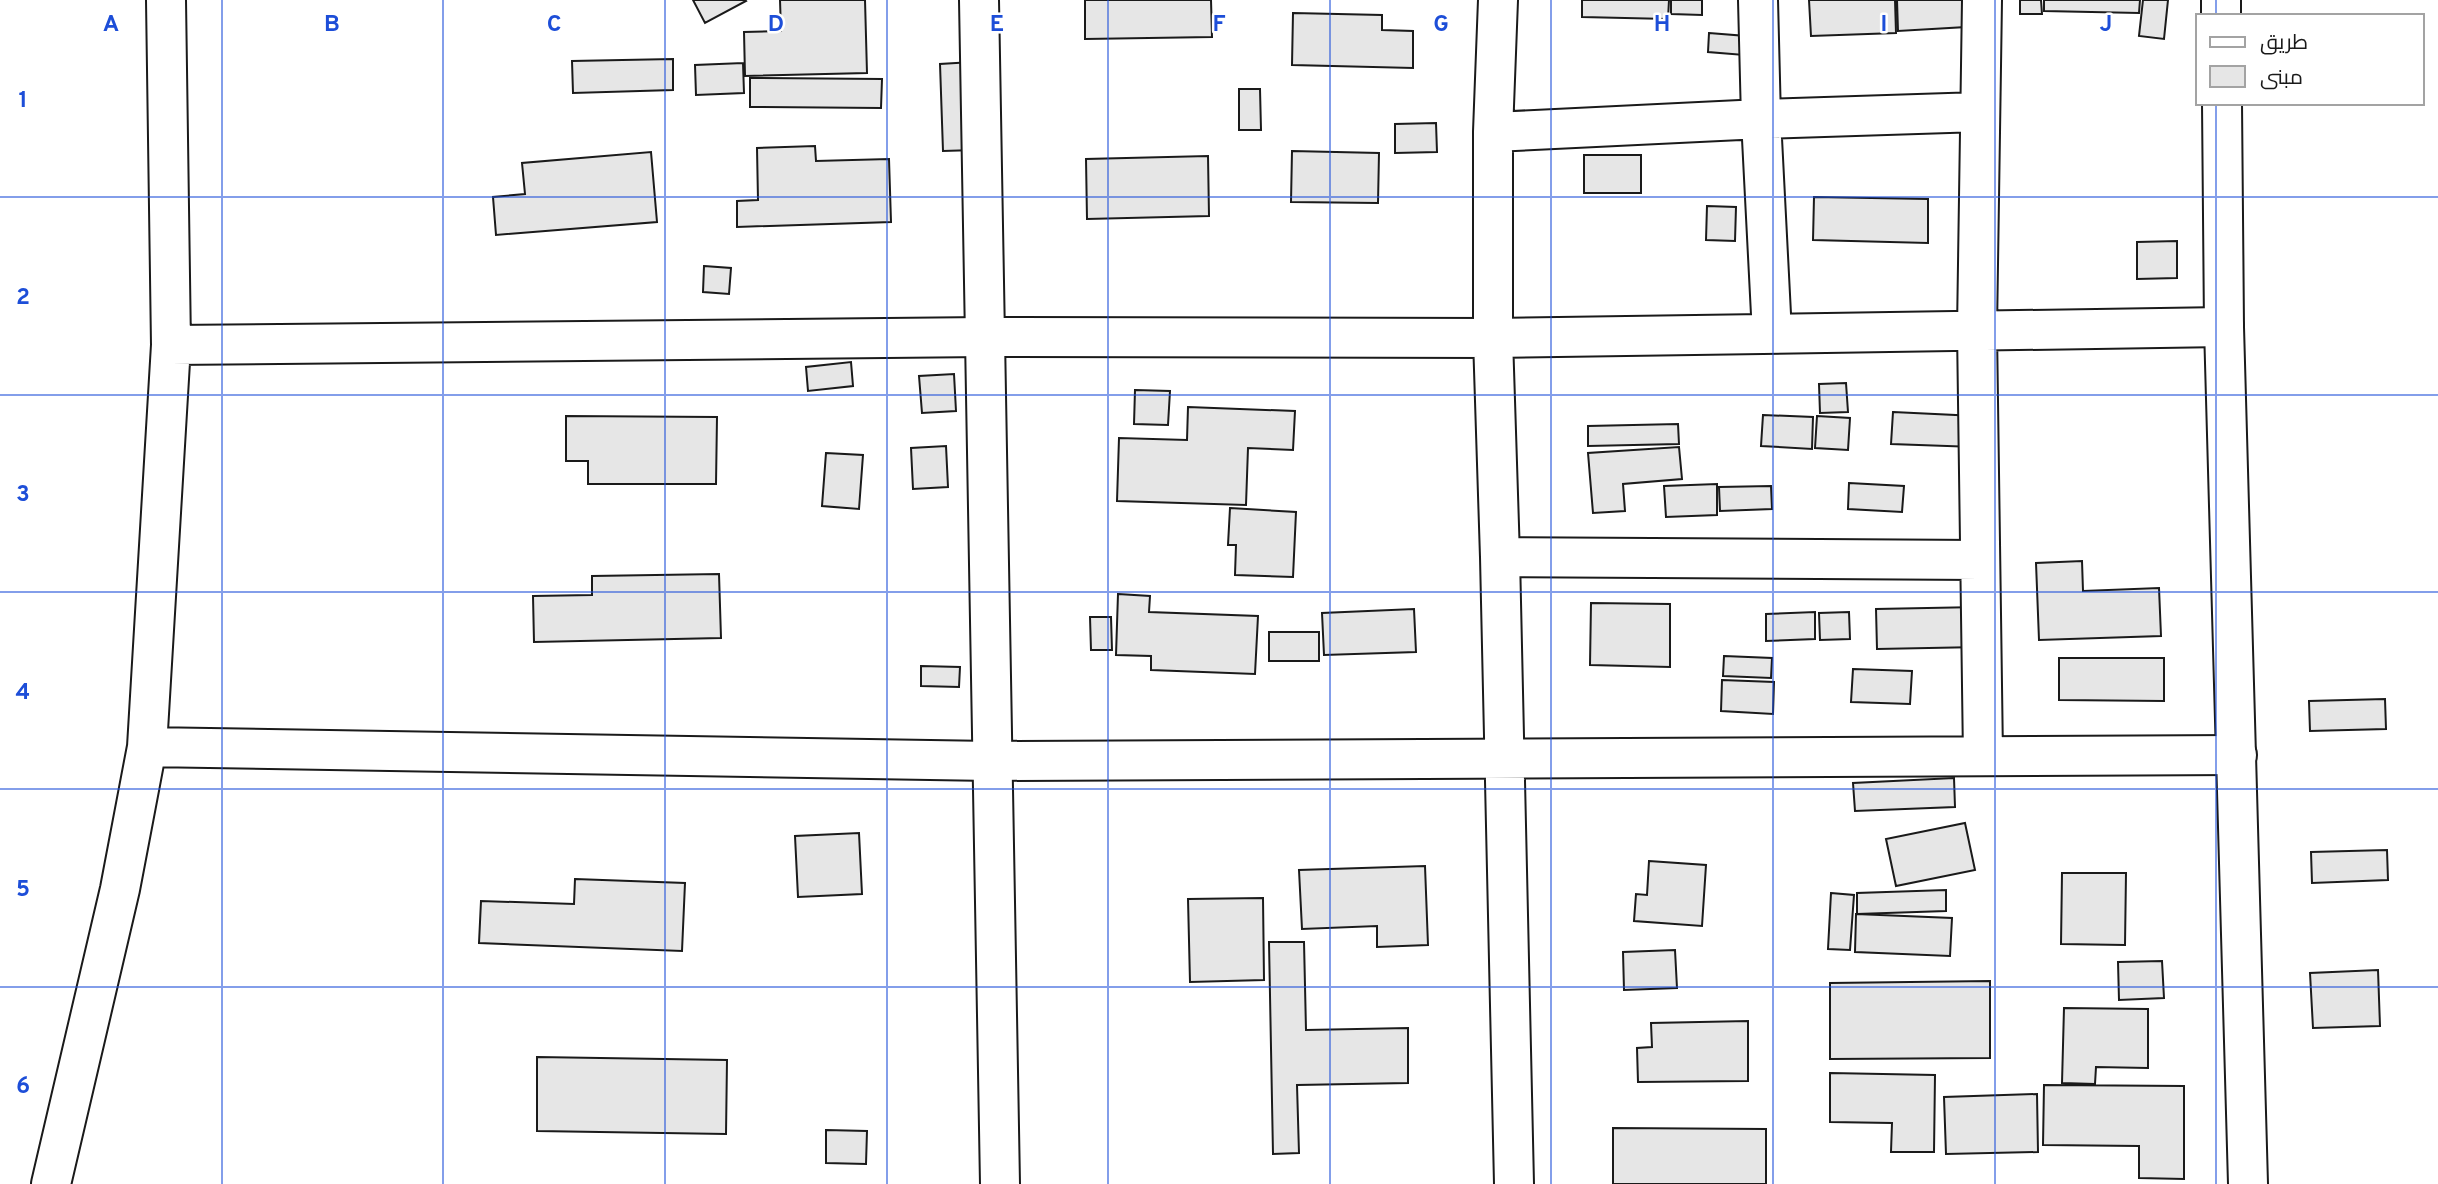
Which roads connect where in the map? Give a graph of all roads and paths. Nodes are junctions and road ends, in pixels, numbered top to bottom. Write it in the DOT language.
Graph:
graph roads {
  1 [pos="166,0"];
  2 [pos="979,0"];
  3 [pos="1498,0"];
  4 [pos="1758,0"];
  5 [pos="1982,0"];
  6 [pos="2222,105"];
  7 [pos="1980,112"];
  8 [pos="1761,119"];
  9 [pos="1493,132"];
  10 [pos="2224,327"];
  11 [pos="1977,330"];
  12 [pos="1772,334"];
  13 [pos="985,337"];
  14 [pos="1493,338"];
  15 [pos="170,345"];
  16 [pos="1500,557"];
  17 [pos="1980,561"];
  18 [pos="147,747"];
  19 [pos="2237,755"];
  20 [pos="1983,756"];
  21 [pos="1505,760"];
  22 [pos="991,761"];
  23 [pos="51,1184"];
  24 [pos="1000,1184"];
  25 [pos="1514,1184"];
  26 [pos="2248,1184"];
  1 -- 15 [label="street"];
  2 -- 13 [label="street"];
  3 -- 9 [label="street"];
  4 -- 8 [label="street"];
  5 -- 7 [label="street"];
  6 -- 10 [label="street"];
  7 -- 8 [label="street"];
  7 -- 11 [label="street"];
  8 -- 9 [label="street"];
  8 -- 12 [label="street"];
  9 -- 14 [label="street"];
  10 -- 11 [label="street"];
  10 -- 19 [label="street"];
  11 -- 12 [label="street"];
  11 -- 17 [label="street"];
  12 -- 14 [label="street"];
  13 -- 14 [label="street"];
  13 -- 15 [label="street"];
  13 -- 22 [label="street"];
  14 -- 16 [label="street"];
  15 -- 18 [label="street"];
  16 -- 17 [label="street"];
  16 -- 21 [label="street"];
  17 -- 20 [label="street"];
  18 -- 22 [label="street"];
  18 -- 23 [label="street"];
  19 -- 20 [label="street"];
  19 -- 26 [label="street"];
  20 -- 21 [label="street"];
  21 -- 22 [label="street"];
  21 -- 25 [label="street"];
  22 -- 24 [label="street"];
}
